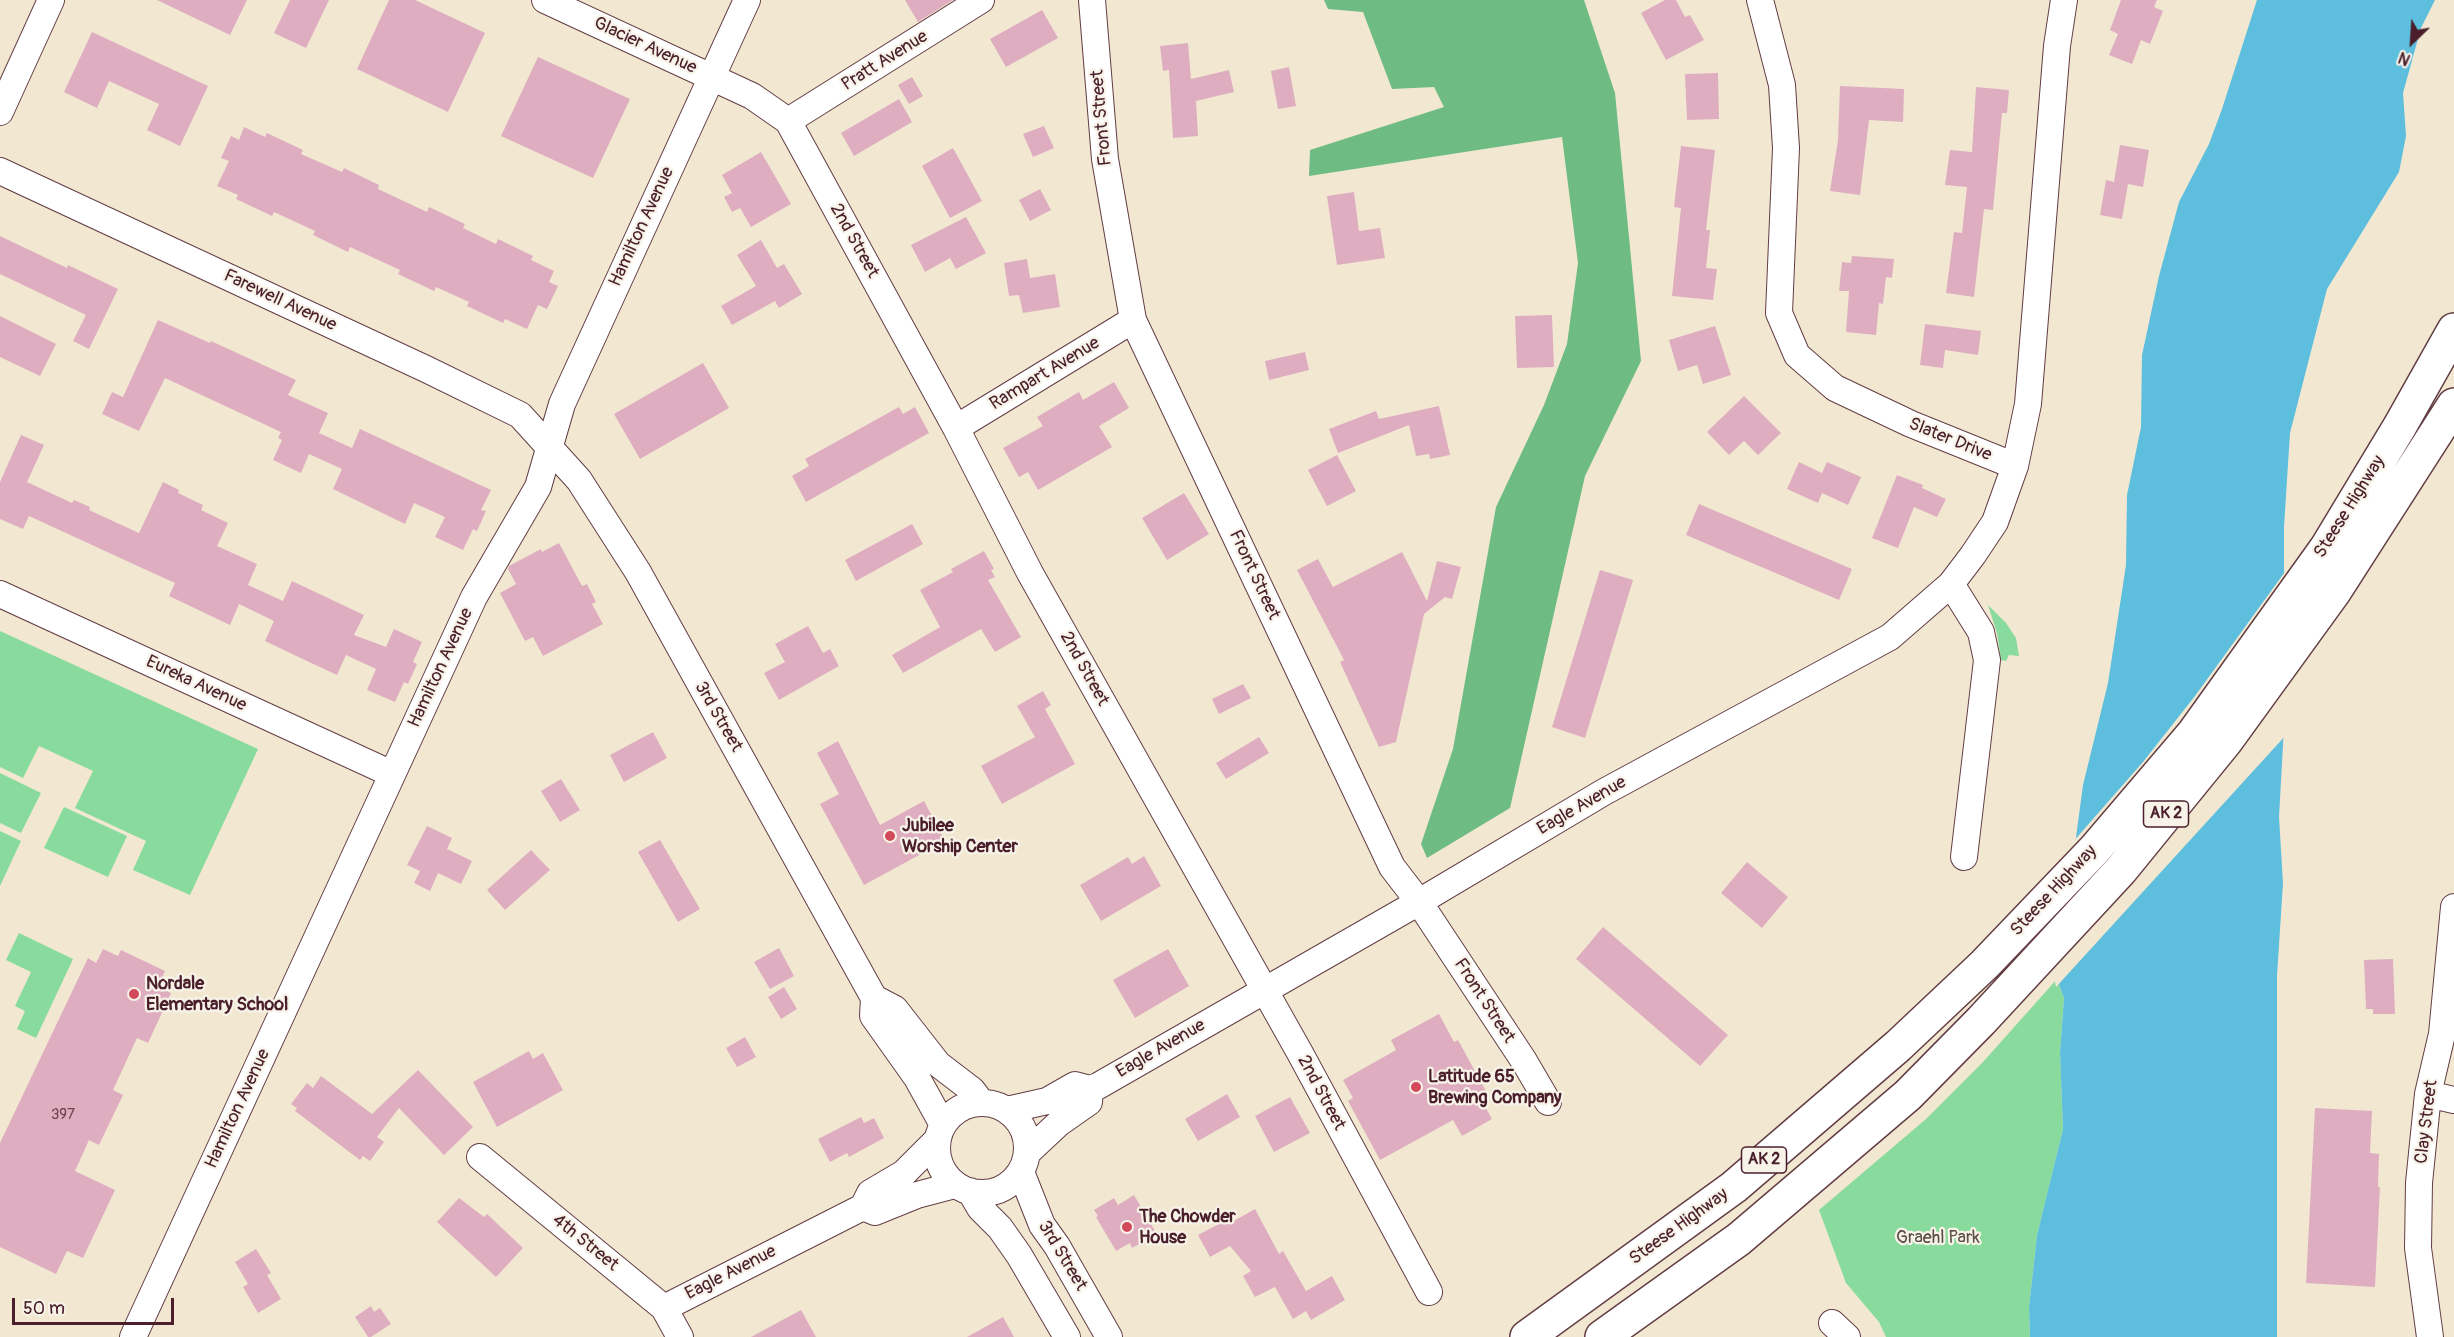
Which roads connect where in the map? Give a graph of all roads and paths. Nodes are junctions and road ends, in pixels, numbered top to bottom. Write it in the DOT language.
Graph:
graph roads {
  1 [pos="51,0"];
  2 [pos="545,0"];
  3 [pos="747,0"];
  4 [pos="981,0"];
  5 [pos="1092,0"];
  6 [pos="1760,0"];
  7 [pos="2064,0"];
  8 [pos="711,76"];
  9 [pos="0,112"];
  10 [pos="788,121"];
  11 [pos="0,171"];
  12 [pos="1133,320"];
  13 [pos="2454,330"];
  14 [pos="2454,405"];
  15 [pos="956,428"];
  16 [pos="549,446"];
  17 [pos="2015,466"];
  18 [pos="1951,584"];
  19 [pos="0,594"];
  20 [pos="392,774"];
  21 [pos="1964,857"];
  22 [pos="1419,902"];
  23 [pos="2454,907"];
  24 [pos="1263,990"];
  25 [pos="874,998"];
  26 [pos="1090,1089"];
  27 [pos="2428,1094"];
  28 [pos="2454,1100"];
  29 [pos="981,1102"];
  30 [pos="1548,1102"];
  31 [pos="1007,1110"];
  32 [pos="940,1132"];
  33 [pos="480,1157"];
  34 [pos="1024,1162"];
  35 [pos="962,1188"];
  36 [pos="863,1207"];
  37 [pos="1429,1292"];
  38 [pos="664,1308"];
  39 [pos="143,1334"];
  40 [pos="680,1337"];
  41 [pos="1067,1337"];
  42 [pos="1109,1337"];
  43 [pos="1527,1337"];
  44 [pos="1602,1337"];
  45 [pos="2430,1337"];
  1 -- 9 [label="street"];
  2 -- 8 [label="street, Glacier Avenue"];
  3 -- 8 [label="street, Hamilton Avenue"];
  4 -- 10 [label="street, Pratt Avenue"];
  5 -- 12 [label="street, Front Street"];
  6 -- 17 [label="street, Slater Drive"];
  7 -- 17 [label="street, Slater Drive"];
  8 -- 10 [label="street, 2nd Street"];
  8 -- 16 [label="street, Hamilton Avenue"];
  10 -- 15 [label="street, 2nd Street"];
  11 -- 16 [label="street, Farewell Avenue"];
  12 -- 15 [label="street, Rampart Avenue"];
  12 -- 22 [label="street, Front Street"];
  13 -- 43 [label="highway, Steese Highway / AK 2"];
  14 -- 44 [label="highway, Steese Highway / AK 2"];
  15 -- 24 [label="street, 2nd Street"];
  16 -- 20 [label="street, Hamilton Avenue"];
  16 -- 25 [label="street, 3rd Street"];
  17 -- 18 [label="street, Eagle Avenue"];
  18 -- 21 [label="street"];
  18 -- 22 [label="street, Eagle Avenue"];
  19 -- 20 [label="street, Eureka Avenue"];
  20 -- 39 [label="street, Hamilton Avenue"];
  22 -- 24 [label="street, Eagle Avenue"];
  22 -- 30 [label="street, Front Street"];
  23 -- 27 [label="street, Clay Street"];
  24 -- 26 [label="street, Eagle Avenue"];
  24 -- 37 [label="street, 2nd Street"];
  25 -- 29 [label="street, 3rd Street"];
  25 -- 32 [label="street, 3rd Street"];
  26 -- 31 [label="street, Eagle Avenue"];
  26 -- 34 [label="street, Eagle Avenue"];
  27 -- 28 [label="street"];
  27 -- 45 [label="street, Clay Street"];
  29 -- 31 [label="street"];
  29 -- 32 [label="street"];
  31 -- 34 [label="street"];
  32 -- 35 [label="street"];
  32 -- 36 [label="street, Eagle Avenue"];
  33 -- 38 [label="street, 4th Street"];
  34 -- 35 [label="street"];
  34 -- 42 [label="street, 3rd Street"];
  35 -- 36 [label="street, Eagle Avenue"];
  35 -- 41 [label="street, 3rd Street"];
  36 -- 38 [label="street, Eagle Avenue"];
  38 -- 40 [label="street, 4th Street"];
}
